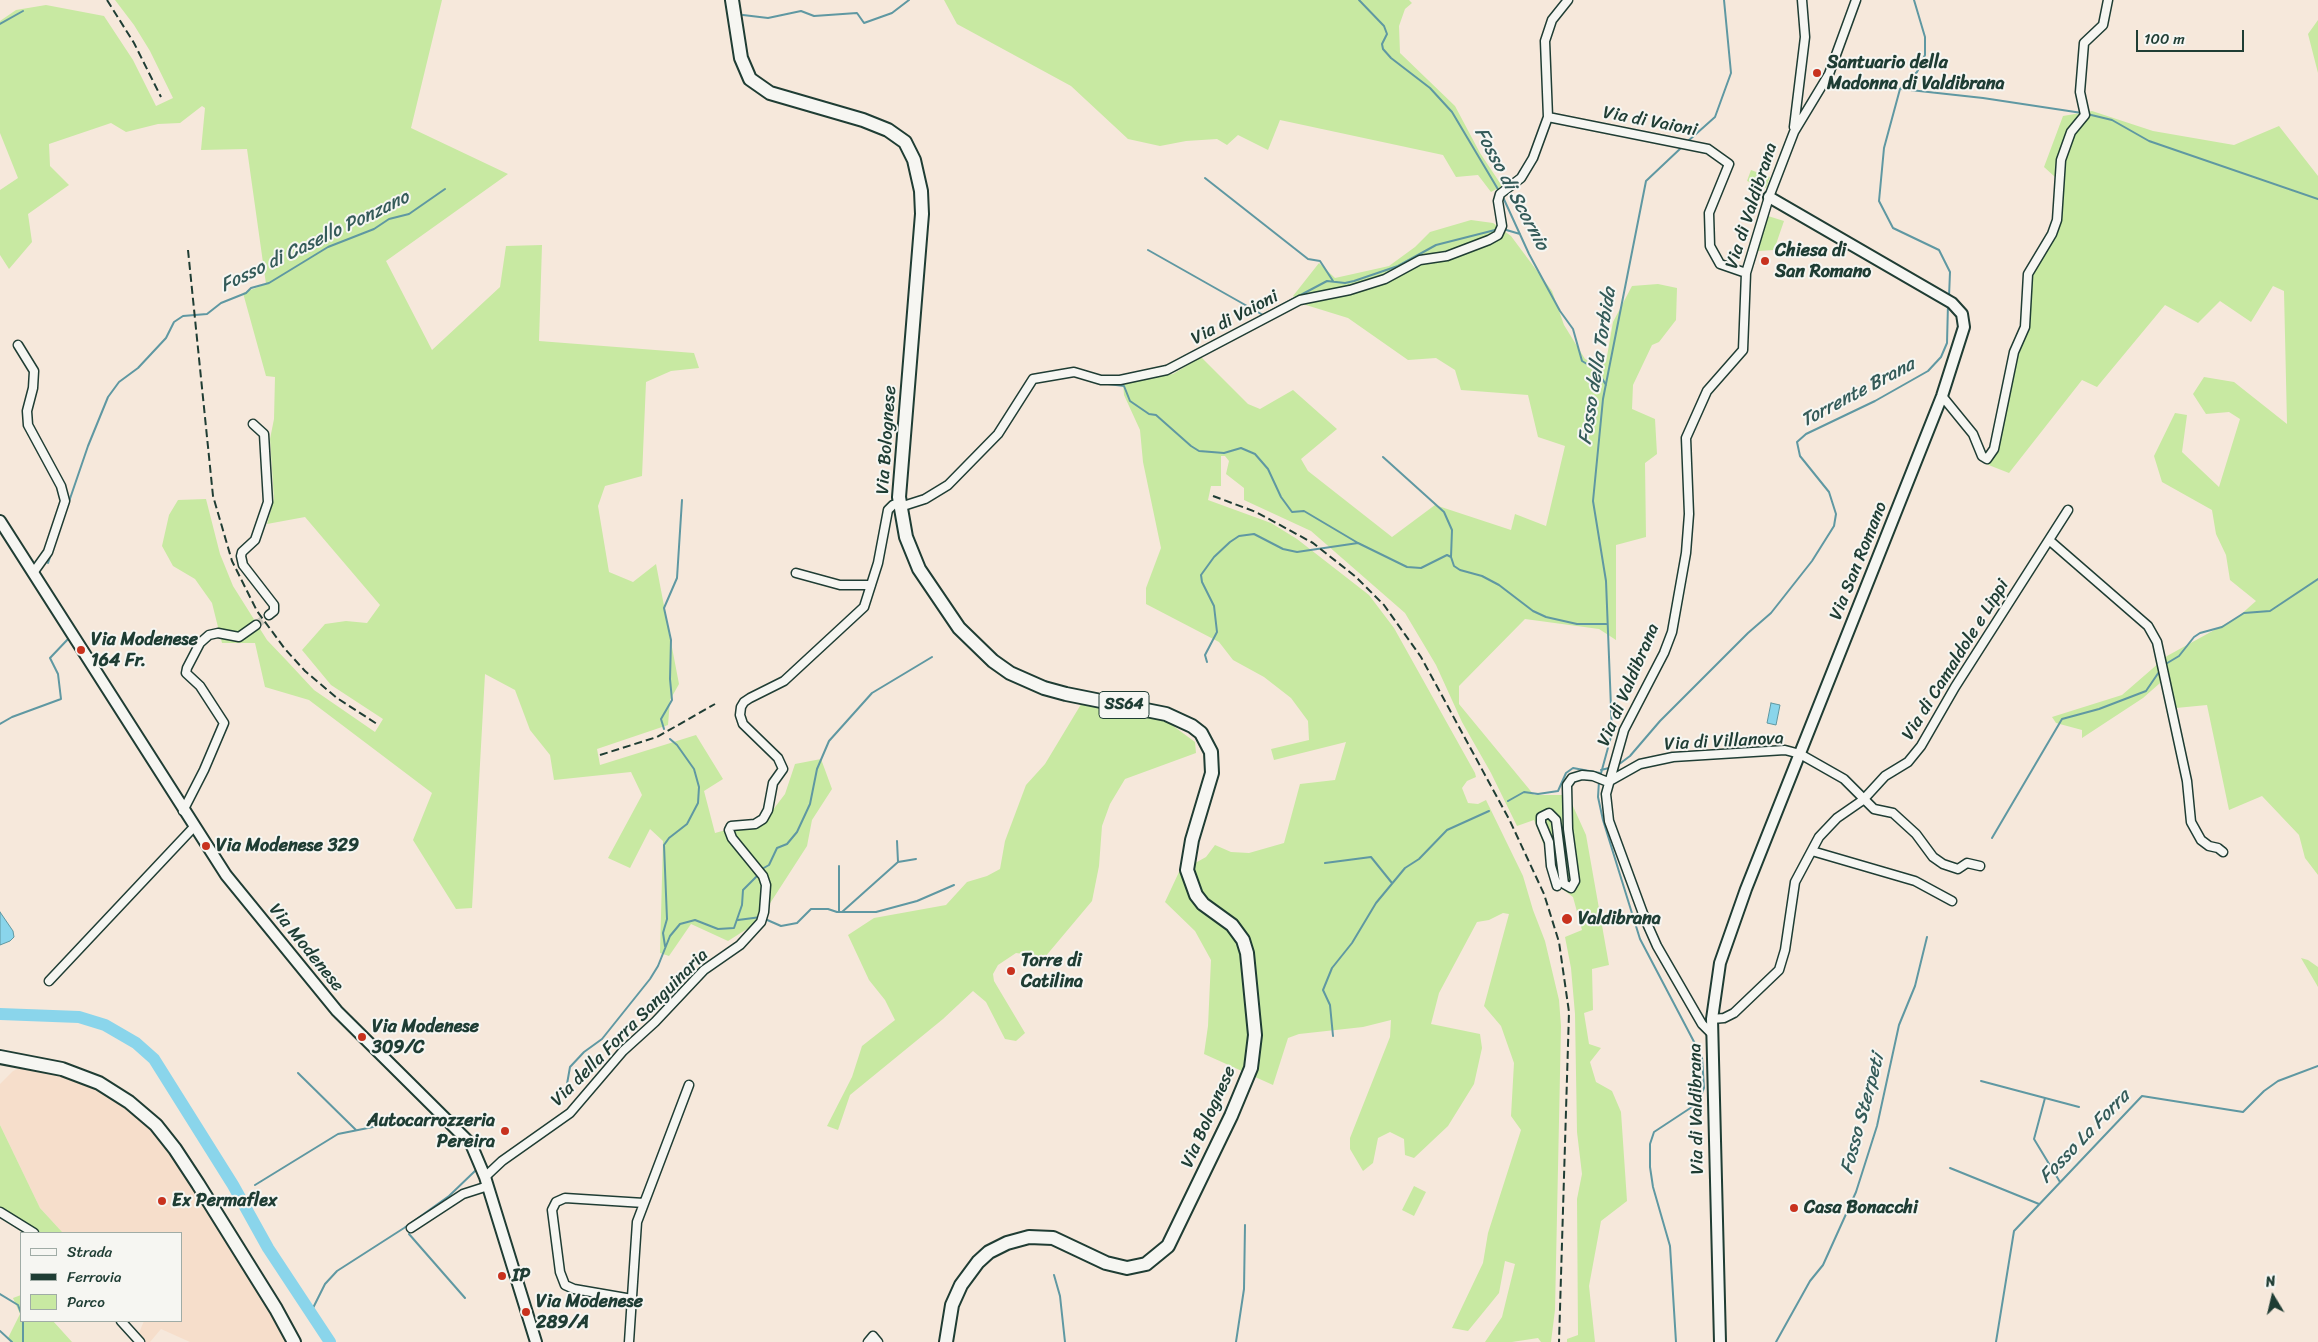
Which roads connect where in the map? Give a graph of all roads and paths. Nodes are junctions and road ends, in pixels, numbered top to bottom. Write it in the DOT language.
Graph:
graph roads {
  1 [pos="732,0"];
  2 [pos="1568,0"];
  3 [pos="1802,0"];
  4 [pos="1856,0"];
  5 [pos="2108,0"];
  6 [pos="1548,117"];
  7 [pos="1794,132"];
  8 [pos="1769,197"];
  9 [pos="1746,273"];
  10 [pos="18,345"];
  11 [pos="1942,396"];
  12 [pos="253,424"];
  13 [pos="900,505"];
  14 [pos="2068,510"];
  15 [pos="0,521"];
  16 [pos="2049,540"];
  17 [pos="33,573"];
  18 [pos="796,573"];
  19 [pos="871,585"];
  20 [pos="269,615"];
  21 [pos="256,626"];
  22 [pos="1800,754"];
  23 [pos="1608,782"];
  24 [pos="1863,800"];
  25 [pos="183,811"];
  26 [pos="194,828"];
  27 [pos="1812,850"];
  28 [pos="2223,852"];
  29 [pos="1980,866"];
  30 [pos="1557,886"];
  31 [pos="1952,901"];
  32 [pos="50,981"];
  33 [pos="1712,1019"];
  34 [pos="1712,1034"];
  35 [pos="0,1057"];
  36 [pos="689,1084"];
  37 [pos="487,1182"];
  38 [pos="644,1203"];
  39 [pos="0,1212"];
  40 [pos="410,1228"];
  41 [pos="32,1232"];
  42 [pos="632,1300"];
  43 [pos="122,1322"];
  44 [pos="140,1342"];
  45 [pos="294,1342"];
  46 [pos="536,1342"];
  47 [pos="629,1342"];
  48 [pos="868,1342"];
  49 [pos="878,1342"];
  50 [pos="946,1342"];
  51 [pos="1720,1342"];
  1 -- 13 [label="main road, Via Bolognese / SS64"];
  2 -- 6 [label="street, Via di Vaioni"];
  3 -- 7 [label="street, Via di Valdibrana"];
  4 -- 7 [label="street, Via di Valdibrana"];
  5 -- 11 [label="street"];
  6 -- 9 [label="street, Via di Vaioni"];
  6 -- 13 [label="street, Via di Vaioni"];
  7 -- 8 [label="street, Via di Valdibrana"];
  8 -- 9 [label="street, Via di Valdibrana"];
  8 -- 11 [label="street, Via San Romano"];
  9 -- 23 [label="street, Via di Valdibrana"];
  10 -- 17 [label="street"];
  11 -- 22 [label="street, Via San Romano"];
  12 -- 20 [label="street"];
  13 -- 19 [label="street, Via della Forra Sanguinaria"];
  13 -- 50 [label="main road, Via Bolognese / SS64"];
  14 -- 16 [label="street, Via di Camaldole e Lippi"];
  15 -- 17 [label="street, Via Modenese"];
  16 -- 24 [label="street, Via di Camaldole e Lippi"];
  16 -- 28 [label="street"];
  17 -- 25 [label="street, Via Modenese"];
  18 -- 19 [label="street"];
  19 -- 37 [label="street, Via della Forra Sanguinaria"];
  21 -- 25 [label="street"];
  22 -- 23 [label="street, Via di Villanova"];
  22 -- 24 [label="street, Via di Villanova"];
  22 -- 33 [label="street, Via San Romano"];
  23 -- 30 [label="street"];
  23 -- 34 [label="street, Via di Valdibrana"];
  24 -- 27 [label="street, Via di Camaldole e Lippi"];
  24 -- 29 [label="street, Via di Villanova"];
  25 -- 26 [label="street, Via Modenese"];
  26 -- 32 [label="street"];
  26 -- 37 [label="street, Via Modenese"];
  27 -- 31 [label="street"];
  27 -- 33 [label="street, Via di Camaldole e Lippi"];
  33 -- 34 [label="street, Via San Romano"];
  34 -- 51 [label="street, Via di Valdibrana"];
  35 -- 45 [label="main road"];
  36 -- 38 [label="street"];
  37 -- 40 [label="street"];
  37 -- 46 [label="street, Via Modenese"];
  38 -- 42 [label="street"];
  38 -- 42 [label="street"];
  39 -- 41 [label="street"];
  42 -- 47 [label="street"];
  43 -- 44 [label="street"];
  48 -- 49 [label="street"];
}
